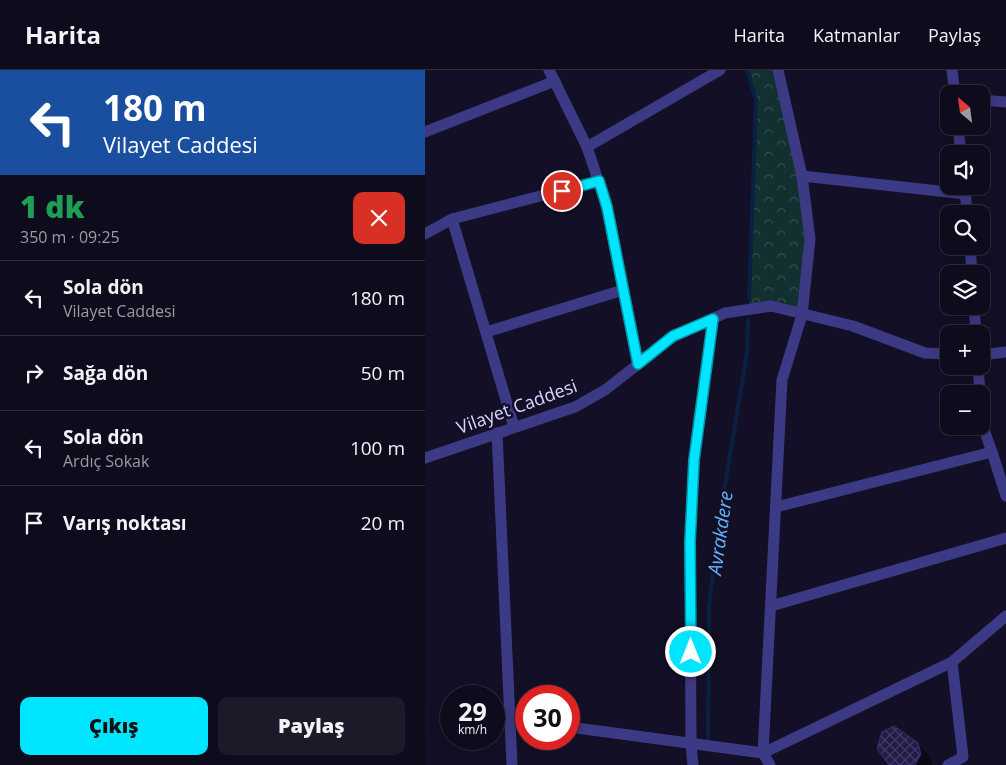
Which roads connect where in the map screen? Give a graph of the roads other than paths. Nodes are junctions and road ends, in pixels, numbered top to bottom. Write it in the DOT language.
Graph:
graph roads {
  1 [pos="549,70"];
  2 [pos="720,70"];
  3 [pos="778,70"];
  4 [pos="952,70"];
  5 [pos="555,81"];
  6 [pos="954,85"];
  7 [pos="990,101"];
  8 [pos="1006,102"];
  9 [pos="425,132"];
  10 [pos="587,147"];
  11 [pos="802,176"];
  12 [pos="599,181"];
  13 [pos="940,188"];
  14 [pos="452,219"];
  15 [pos="425,234"];
  16 [pos="623,290"];
  17 [pos="802,315"];
  18 [pos="713,319"];
  19 [pos="485,332"];
  20 [pos="1006,352"];
  21 [pos="990,353"];
  22 [pos="940,354"];
  23 [pos="638,364"];
  24 [pos="514,427"];
  25 [pos="497,433"];
  26 [pos="986,435"];
  27 [pos="992,452"];
  28 [pos="425,458"];
  29 [pos="1006,496"];
  30 [pos="776,507"];
  31 [pos="1006,538"];
  32 [pos="771,606"];
  33 [pos="1006,616"];
  34 [pos="952,662"];
  35 [pos="510,718"];
  36 [pos="515,719"];
  37 [pos="580,729"];
  38 [pos="691,745"];
  39 [pos="763,753"];
  40 [pos="963,761"];
  41 [pos="512,765"];
  42 [pos="693,765"];
  43 [pos="770,765"];
  44 [pos="948,765"];
  1 -- 5 [label="street"];
  2 -- 10 [label="street"];
  3 -- 11 [label="street"];
  4 -- 6 [label="street"];
  5 -- 9 [label="street"];
  5 -- 10 [label="street"];
  7 -- 8 [label="street"];
  10 -- 12 [label="street"];
  11 -- 13 [label="street"];
  11 -- 17 [label="street"];
  12 -- 14 [label="street"];
  12 -- 16 [label="street"];
  14 -- 15 [label="street"];
  14 -- 19 [label="street"];
  16 -- 19 [label="street"];
  16 -- 23 [label="street"];
  17 -- 18 [label="street, Vilayet Caddesi"];
  17 -- 22 [label="street, Vilayet Caddesi"];
  17 -- 30 [label="street"];
  18 -- 23 [label="street, Vilayet Caddesi"];
  18 -- 38 [label="street"];
  19 -- 24 [label="street"];
  20 -- 21 [label="street"];
  23 -- 24 [label="street, Vilayet Caddesi"];
  24 -- 25 [label="street, Vilayet Caddesi"];
  25 -- 28 [label="street, Vilayet Caddesi"];
  25 -- 35 [label="street"];
  26 -- 27 [label="street"];
  27 -- 29 [label="street"];
  27 -- 30 [label="street"];
  30 -- 32 [label="street"];
  31 -- 32 [label="street"];
  32 -- 39 [label="street"];
  33 -- 34 [label="street"];
  34 -- 39 [label="street"];
  34 -- 40 [label="street"];
  35 -- 36 [label="street"];
  35 -- 41 [label="street"];
  37 -- 38 [label="street"];
  38 -- 39 [label="street"];
  38 -- 42 [label="street"];
  39 -- 43 [label="street"];
  40 -- 44 [label="street"];
}
